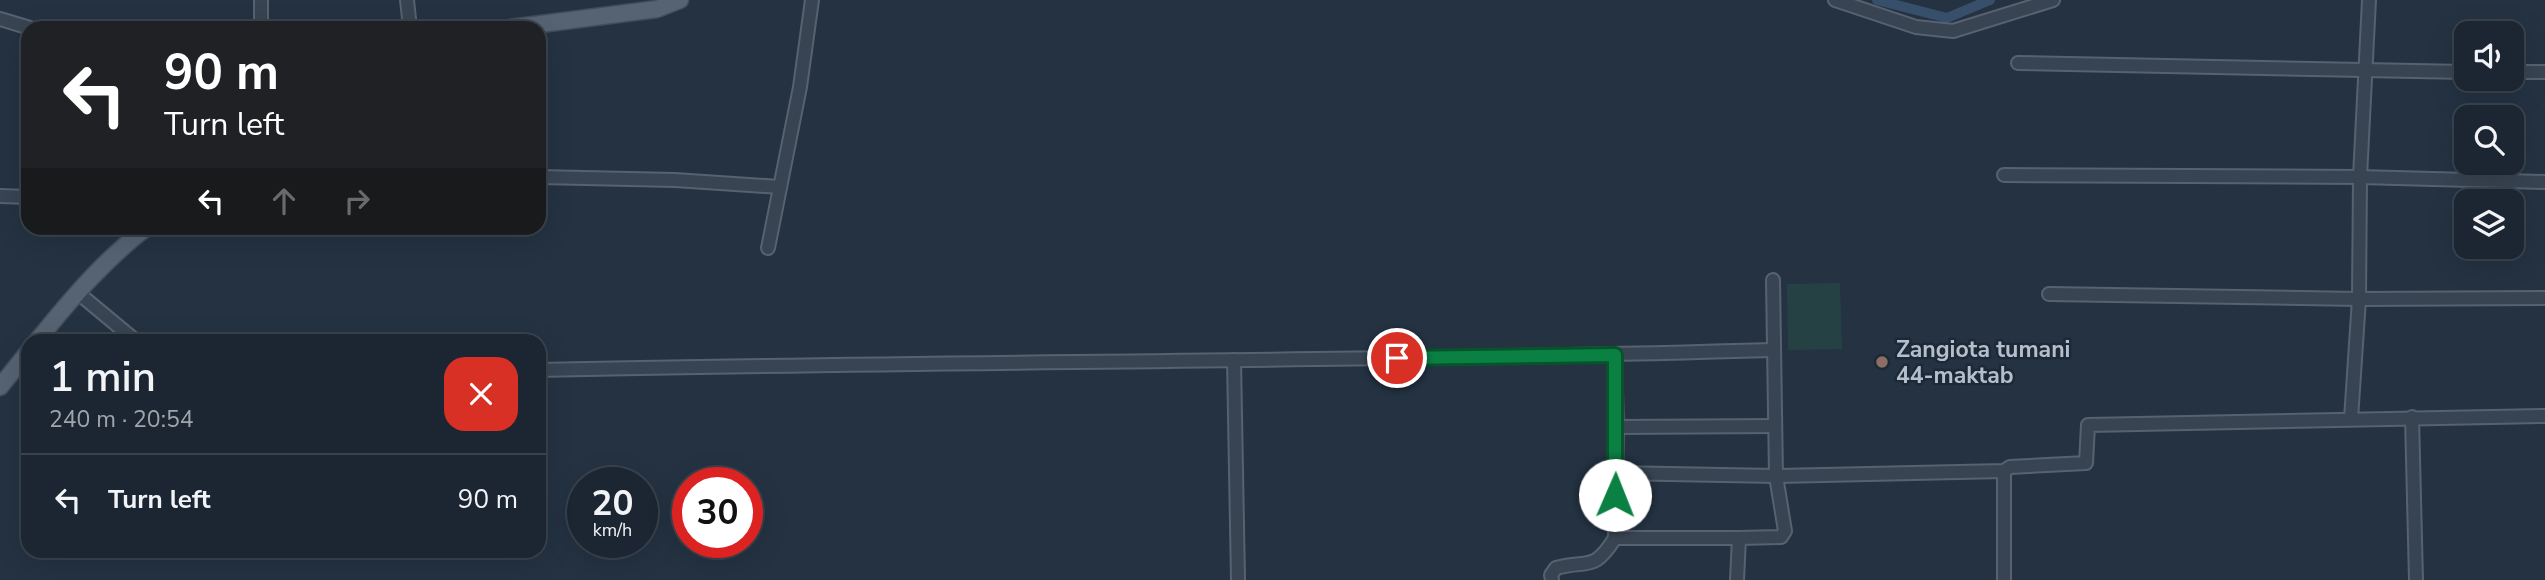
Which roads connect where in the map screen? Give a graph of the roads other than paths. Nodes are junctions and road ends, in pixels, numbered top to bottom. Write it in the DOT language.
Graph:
graph roads {
  1 [pos="261,0"];
  2 [pos="407,0"];
  3 [pos="680,0"];
  4 [pos="812,0"];
  5 [pos="1835,0"];
  6 [pos="2053,0"];
  7 [pos="2370,0"];
  8 [pos="0,19"];
  9 [pos="261,21"];
  10 [pos="409,21"];
  11 [pos="546,23"];
  12 [pos="21,25"];
  13 [pos="2018,63"];
  14 [pos="2367,72"];
  15 [pos="2454,72"];
  16 [pos="2524,72"];
  17 [pos="2545,72"];
  18 [pos="2004,175"];
  19 [pos="546,177"];
  20 [pos="2360,177"];
  21 [pos="2545,182"];
  22 [pos="780,187"];
  23 [pos="0,196"];
  24 [pos="21,197"];
  25 [pos="137,235"];
  26 [pos="768,248"];
  27 [pos="1773,280"];
  28 [pos="76,292"];
  29 [pos="2049,294"];
  30 [pos="2545,298"];
  31 [pos="2359,299"];
  32 [pos="43,334"];
  33 [pos="127,334"];
  34 [pos="1773,350"];
  35 [pos="1615,355"];
  36 [pos="1234,360"];
  37 [pos="21,361"];
  38 [pos="546,370"];
  39 [pos="0,387"];
  40 [pos="2545,416"];
  41 [pos="2412,417"];
  42 [pos="2351,419"];
  43 [pos="1775,426"];
  44 [pos="1617,427"];
  45 [pos="2004,471"];
  46 [pos="1615,473"];
  47 [pos="1776,476"];
  48 [pos="1615,538"];
  49 [pos="1739,538"];
  50 [pos="1238,580"];
  51 [pos="1552,580"];
  52 [pos="1738,580"];
  53 [pos="2004,580"];
  54 [pos="2416,580"];
  1 -- 9 [label="street"];
  2 -- 10 [label="street"];
  3 -- 11 [label="main road"];
  4 -- 22 [label="street"];
  5 -- 6 [label="street"];
  7 -- 14 [label="street"];
  8 -- 12 [label="street"];
  13 -- 14 [label="street"];
  14 -- 15 [label="street"];
  14 -- 20 [label="street"];
  16 -- 17 [label="street"];
  18 -- 20 [label="street"];
  19 -- 22 [label="street"];
  20 -- 21 [label="street"];
  20 -- 31 [label="street"];
  22 -- 26 [label="street"];
  23 -- 24 [label="street"];
  25 -- 28 [label="main road"];
  27 -- 34 [label="street"];
  28 -- 32 [label="main road"];
  28 -- 33 [label="street"];
  29 -- 31 [label="street"];
  30 -- 31 [label="street"];
  31 -- 42 [label="street"];
  34 -- 35 [label="street"];
  34 -- 43 [label="street"];
  35 -- 36 [label="street"];
  35 -- 44 [label="street"];
  36 -- 38 [label="street"];
  36 -- 50 [label="street"];
  37 -- 39 [label="main road"];
  40 -- 41 [label="street"];
  41 -- 42 [label="street"];
  41 -- 54 [label="street"];
  42 -- 45 [label="street"];
  43 -- 44 [label="street"];
  43 -- 47 [label="street"];
  44 -- 46 [label="street"];
  45 -- 47 [label="street"];
  45 -- 53 [label="street"];
  46 -- 47 [label="street"];
  46 -- 48 [label="street"];
  47 -- 49 [label="street"];
  48 -- 49 [label="street"];
  48 -- 51 [label="street"];
  49 -- 52 [label="street"];
}
